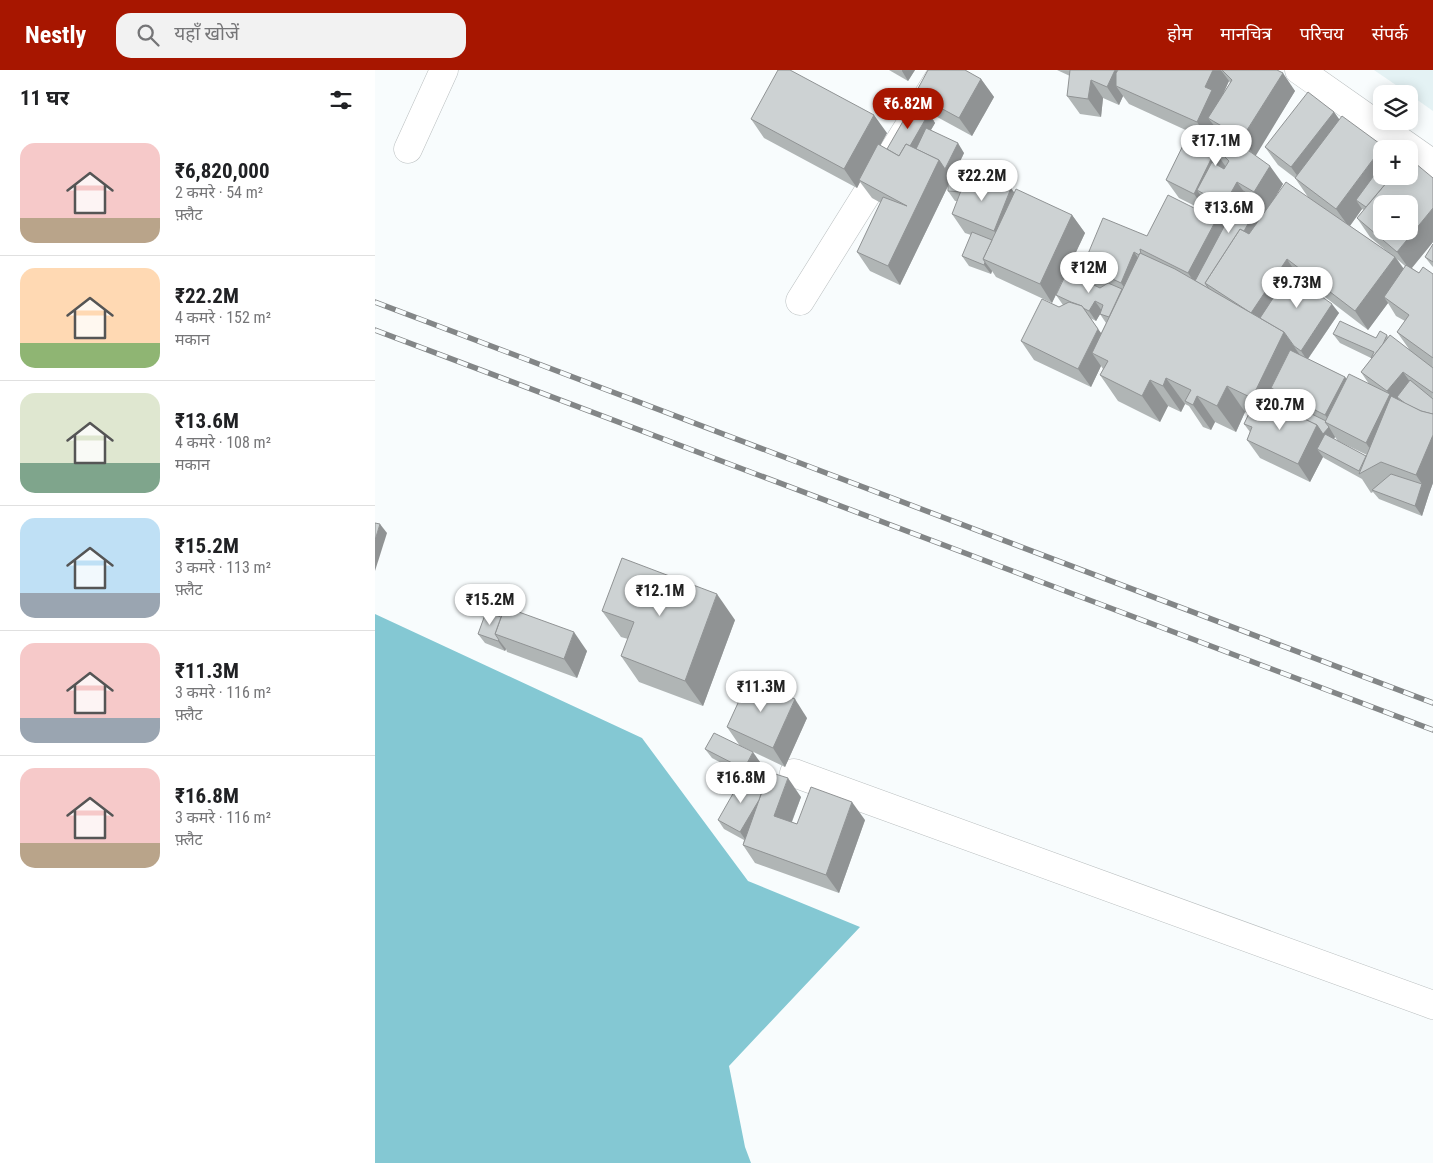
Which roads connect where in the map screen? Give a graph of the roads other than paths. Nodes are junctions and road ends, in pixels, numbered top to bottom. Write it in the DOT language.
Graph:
graph roads {
  1 [pos="444,70"];
  2 [pos="944,70"];
  3 [pos="1299,70"];
  4 [pos="409,149"];
  5 [pos="1433,164"];
  6 [pos="800,301"];
  7 [pos="794,774"];
  8 [pos="1433,1004"];
  1 -- 4 [label="street"];
  2 -- 6 [label="street"];
  3 -- 5 [label="street"];
  7 -- 8 [label="street"];
}
